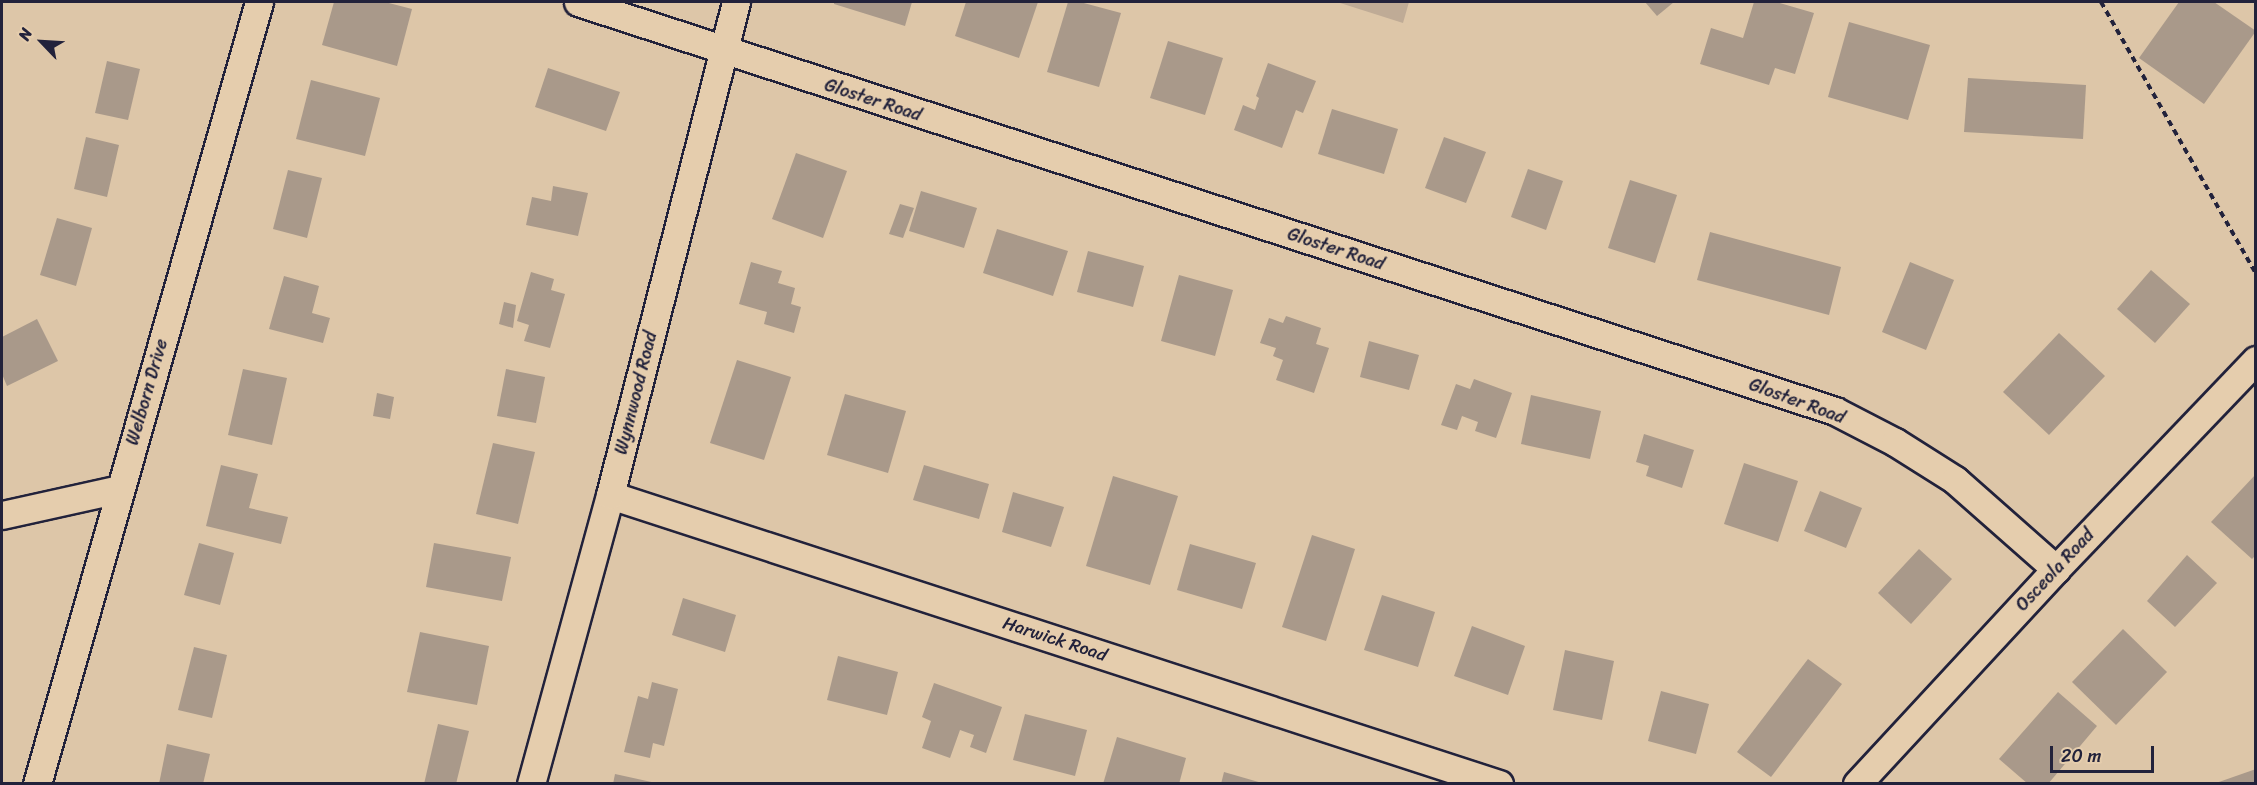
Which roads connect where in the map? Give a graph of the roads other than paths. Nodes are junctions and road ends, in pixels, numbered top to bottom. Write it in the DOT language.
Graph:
graph roads {
  1 [pos="259,2"];
  2 [pos="578,2"];
  3 [pos="736,2"];
  4 [pos="722,50"];
  5 [pos="2256,360"];
  6 [pos="119,489"];
  7 [pos="610,495"];
  8 [pos="2,515"];
  9 [pos="2056,569"];
  10 [pos="37,783"];
  11 [pos="531,783"];
  12 [pos="1499,783"];
  13 [pos="1857,783"];
  1 -- 6 [label="street, Welborn Drive"];
  2 -- 4 [label="street, Gloster Road"];
  3 -- 4 [label="street, Wynnwood Road"];
  4 -- 7 [label="street, Wynnwood Road"];
  4 -- 9 [label="street, Gloster Road"];
  5 -- 9 [label="street, Osceola Road"];
  6 -- 8 [label="street"];
  6 -- 10 [label="street, Welborn Drive"];
  7 -- 11 [label="street, Wynnwood Road"];
  7 -- 12 [label="street, Harwick Road"];
  9 -- 13 [label="street, Osceola Road"];
}
